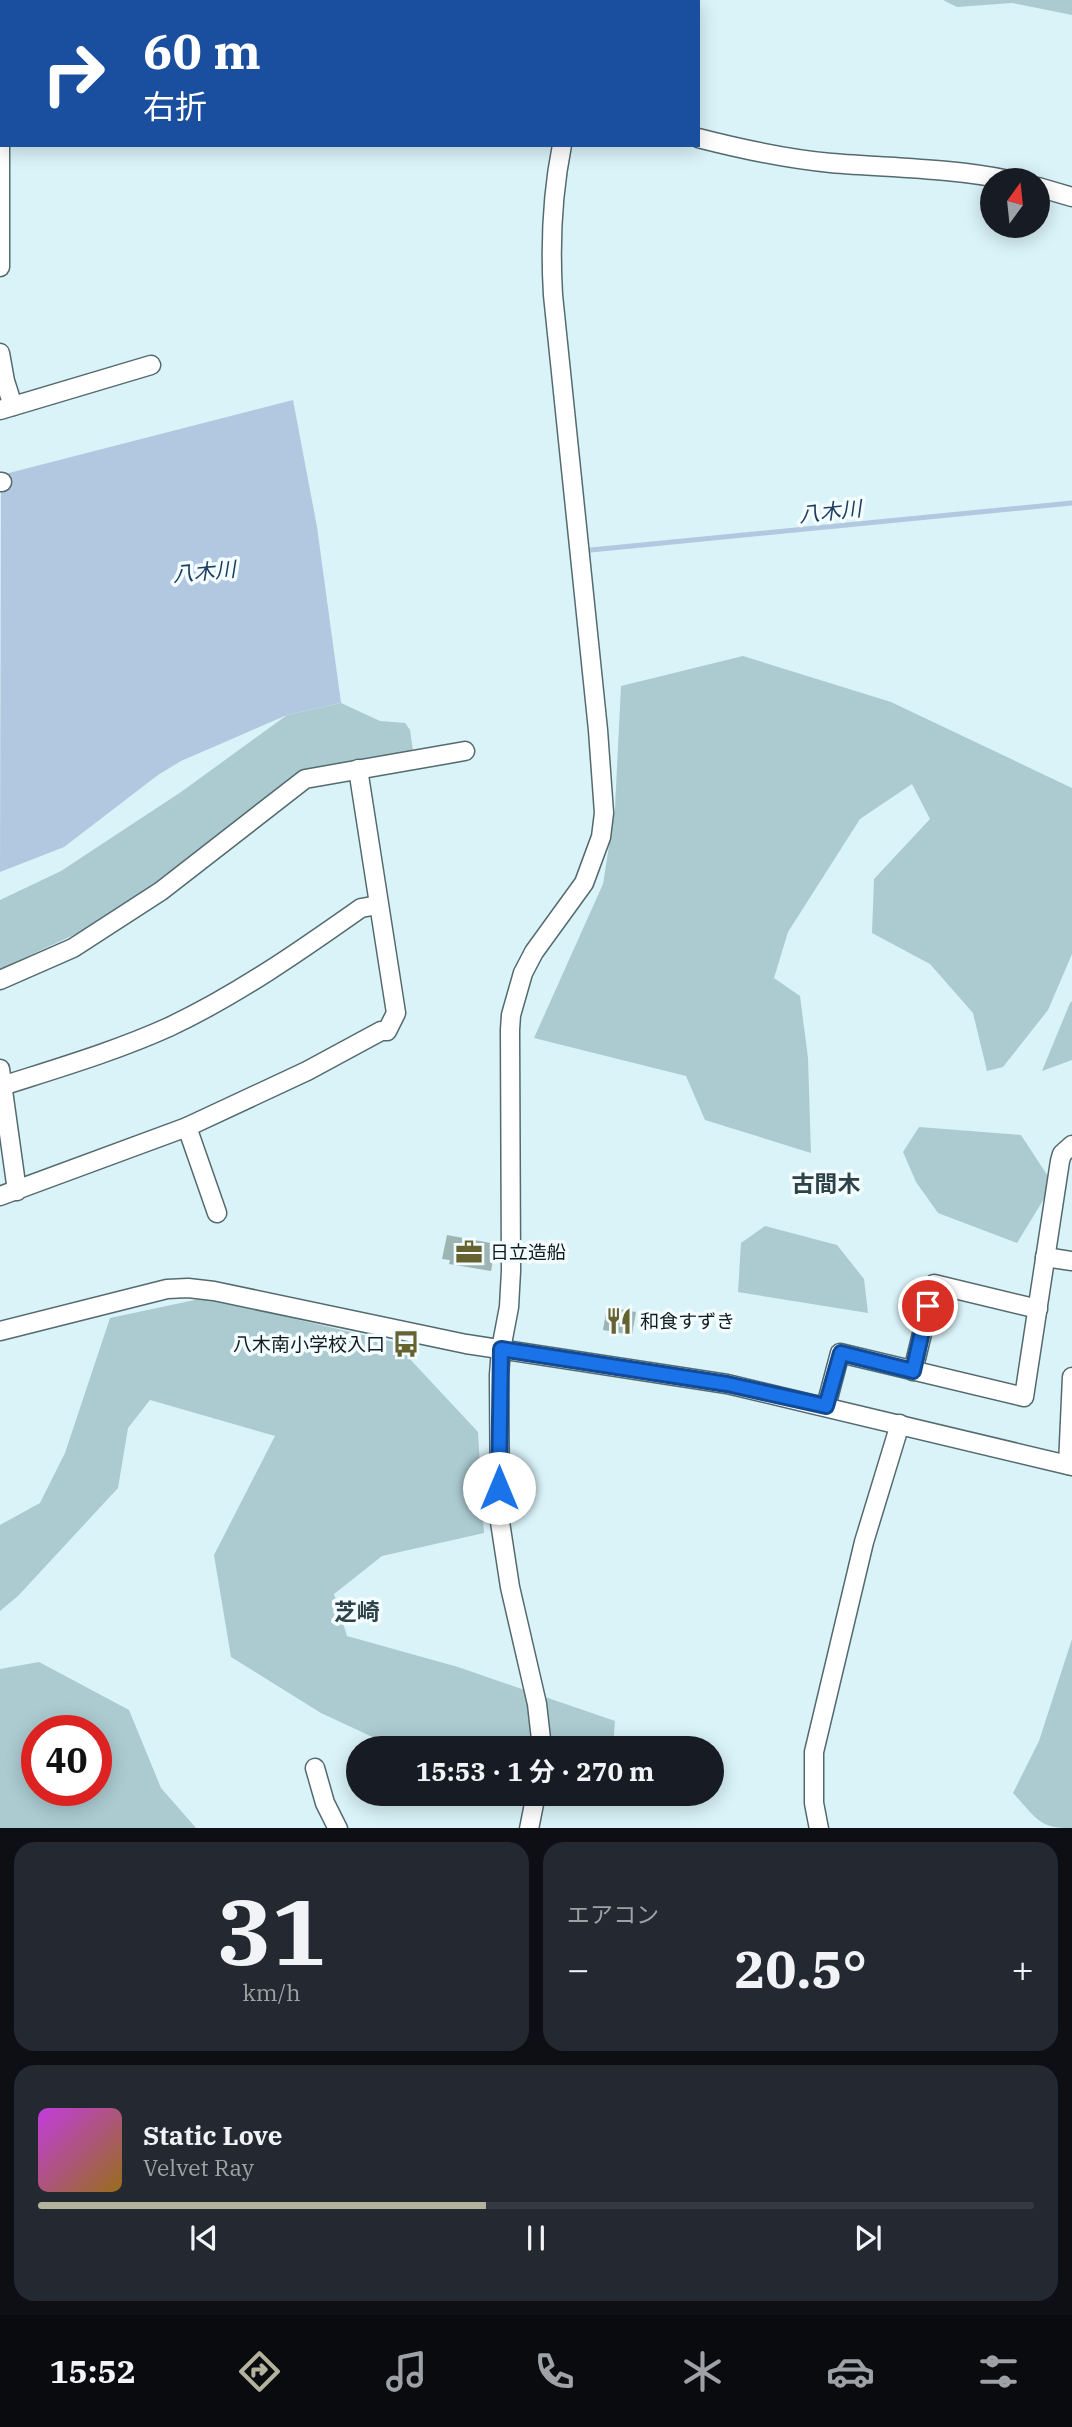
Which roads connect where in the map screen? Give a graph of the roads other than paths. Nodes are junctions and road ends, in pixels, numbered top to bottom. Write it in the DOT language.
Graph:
graph roads {
  1 [pos="700,139"];
  2 [pos="0,147"];
  3 [pos="562,147"];
  4 [pos="980,176"];
  5 [pos="1050,191"];
  6 [pos="1072,197"];
  7 [pos="1,203"];
  8 [pos="0,267"];
  9 [pos="0,353"];
  10 [pos="151,365"];
  11 [pos="7,408"];
  12 [pos="465,751"];
  13 [pos="358,769"];
  14 [pos="379,905"];
  15 [pos="0,980"];
  16 [pos="1,1077"];
  17 [pos="187,1127"];
  18 [pos="1072,1145"];
  19 [pos="8,1194"];
  20 [pos="217,1213"];
  21 [pos="1045,1257"];
  22 [pos="1072,1261"];
  23 [pos="1038,1309"];
  24 [pos="0,1331"];
  25 [pos="501,1349"];
  26 [pos="913,1371"];
  27 [pos="1072,1377"];
  28 [pos="826,1406"];
  29 [pos="900,1424"];
  30 [pos="1070,1466"];
  31 [pos="541,1736"];
  32 [pos="315,1768"];
  33 [pos="534,1806"];
  34 [pos="338,1828"];
  35 [pos="529,1828"];
  36 [pos="819,1828"];
  1 -- 4 [label="street"];
  2 -- 7 [label="street"];
  3 -- 25 [label="street"];
  5 -- 6 [label="street"];
  7 -- 8 [label="street"];
  9 -- 11 [label="street"];
  10 -- 11 [label="street"];
  12 -- 13 [label="street"];
  13 -- 14 [label="street"];
  13 -- 15 [label="street"];
  14 -- 16 [label="street"];
  14 -- 17 [label="street"];
  16 -- 19 [label="street"];
  17 -- 19 [label="street"];
  17 -- 20 [label="street"];
  18 -- 21 [label="street"];
  21 -- 22 [label="street"];
  21 -- 23 [label="street"];
  23 -- 26 [label="street"];
  23 -- 26 [label="street"];
  24 -- 25 [label="street"];
  25 -- 28 [label="street"];
  25 -- 31 [label="street"];
  26 -- 28 [label="street"];
  27 -- 30 [label="street"];
  28 -- 29 [label="street"];
  29 -- 30 [label="street"];
  29 -- 36 [label="street"];
  32 -- 34 [label="street"];
  33 -- 35 [label="street"];
}
